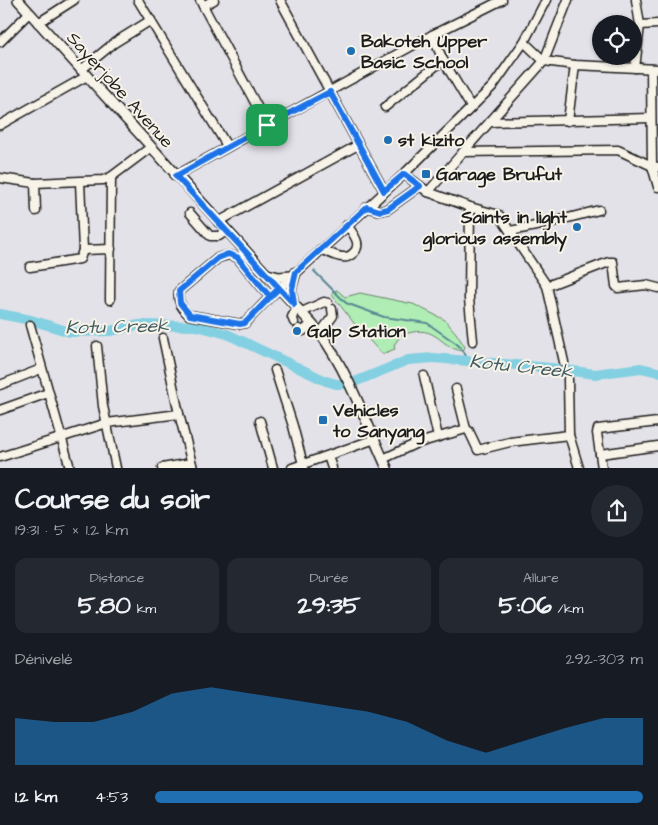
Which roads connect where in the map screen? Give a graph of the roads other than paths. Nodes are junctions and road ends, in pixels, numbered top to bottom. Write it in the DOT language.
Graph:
graph roads {
  1 [pos="18,0"];
  2 [pos="74,0"];
  3 [pos="138,0"];
  4 [pos="214,0"];
  5 [pos="280,0"];
  6 [pos="502,0"];
  7 [pos="546,0"];
  8 [pos="568,0"];
  9 [pos="636,0"];
  10 [pos="202,3"];
  11 [pos="29,14"];
  12 [pos="638,15"];
  13 [pos="151,20"];
  14 [pos="38,23"];
  15 [pos="658,24"];
  16 [pos="642,25"];
  17 [pos="432,35"];
  18 [pos="0,42"];
  19 [pos="524,42"];
  20 [pos="443,60"];
  21 [pos="544,61"];
  22 [pos="576,65"];
  23 [pos="635,65"];
  24 [pos="635,68"];
  25 [pos="654,69"];
  26 [pos="84,73"];
  27 [pos="330,92"];
  28 [pos="385,107"];
  29 [pos="471,107"];
  30 [pos="651,118"];
  31 [pos="568,120"];
  32 [pos="490,122"];
  33 [pos="0,125"];
  34 [pos="267,125"];
  35 [pos="358,145"];
  36 [pos="227,146"];
  37 [pos="151,147"];
  38 [pos="462,152"];
  39 [pos="655,166"];
  40 [pos="404,174"];
  41 [pos="112,176"];
  42 [pos="176,176"];
  43 [pos="0,178"];
  44 [pos="80,182"];
  45 [pos="35,183"];
  46 [pos="420,186"];
  47 [pos="658,187"];
  48 [pos="384,191"];
  49 [pos="428,192"];
  50 [pos="367,207"];
  51 [pos="470,207"];
  52 [pos="599,210"];
  53 [pos="36,211"];
  54 [pos="190,213"];
  55 [pos="218,222"];
  56 [pos="347,225"];
  57 [pos="226,231"];
  58 [pos="510,231"];
  59 [pos="110,249"];
  60 [pos="321,249"];
  61 [pos="82,250"];
  62 [pos="30,267"];
  63 [pos="266,274"];
  64 [pos="294,274"];
  65 [pos="547,286"];
  66 [pos="279,288"];
  67 [pos="658,288"];
  68 [pos="270,297"];
  69 [pos="110,300"];
  70 [pos="298,308"];
  71 [pos="312,324"];
  72 [pos="30,325"];
  73 [pos="320,333"];
  74 [pos="163,338"];
  75 [pos="473,341"];
  76 [pos="97,346"];
  77 [pos="564,362"];
  78 [pos="42,370"];
  79 [pos="274,370"];
  80 [pos="424,376"];
  81 [pos="568,379"];
  82 [pos="0,385"];
  83 [pos="456,389"];
  84 [pos="48,392"];
  85 [pos="0,410"];
  86 [pos="179,414"];
  87 [pos="260,421"];
  88 [pos="658,422"];
  89 [pos="107,423"];
  90 [pos="466,429"];
  91 [pos="569,435"];
  92 [pos="60,437"];
  93 [pos="438,437"];
  94 [pos="375,440"];
  95 [pos="658,446"];
  96 [pos="600,454"];
  97 [pos="328,456"];
  98 [pos="0,457"];
  99 [pos="385,463"];
  100 [pos="192,465"];
  101 [pos="304,466"];
  102 [pos="70,468"];
  103 [pos="116,468"];
  104 [pos="162,468"];
  105 [pos="273,468"];
  106 [pos="292,468"];
  107 [pos="332,468"];
  108 [pos="579,468"];
  109 [pos="602,468"];
  1 -- 11 [label="main road, Sayerjobe Avenue"];
  2 -- 14 [label="street"];
  3 -- 13 [label="street"];
  4 -- 10 [label="street"];
  5 -- 27 [label="street"];
  6 -- 17 [label="street"];
  7 -- 19 [label="street"];
  8 -- 21 [label="street"];
  9 -- 12 [label="street"];
  10 -- 34 [label="street"];
  11 -- 14 [label="main road, Sayerjobe Avenue"];
  11 -- 18 [label="street"];
  13 -- 26 [label="street"];
  13 -- 36 [label="street"];
  14 -- 26 [label="main road, Sayerjobe Avenue"];
  15 -- 16 [label="street"];
  17 -- 20 [label="street"];
  17 -- 27 [label="street"];
  19 -- 21 [label="street"];
  19 -- 29 [label="street"];
  20 -- 28 [label="street"];
  20 -- 29 [label="street"];
  21 -- 22 [label="street"];
  21 -- 32 [label="street"];
  22 -- 24 [label="street"];
  22 -- 31 [label="street"];
  23 -- 24 [label="street"];
  24 -- 25 [label="street"];
  25 -- 30 [label="street"];
  26 -- 33 [label="street"];
  26 -- 37 [label="main road, Sayerjobe Avenue"];
  27 -- 34 [label="street"];
  27 -- 35 [label="street"];
  29 -- 40 [label="street"];
  30 -- 31 [label="street"];
  30 -- 39 [label="street"];
  31 -- 32 [label="street"];
  32 -- 38 [label="street"];
  34 -- 36 [label="street"];
  35 -- 48 [label="street"];
  35 -- 55 [label="street"];
  36 -- 42 [label="street"];
  37 -- 41 [label="street"];
  37 -- 42 [label="main road, Sayerjobe Avenue"];
  38 -- 39 [label="street"];
  38 -- 49 [label="street"];
  39 -- 47 [label="street"];
  40 -- 46 [label="street"];
  40 -- 48 [label="street"];
  41 -- 44 [label="street"];
  41 -- 59 [label="street"];
  42 -- 55 [label="main road, Sayerjobe Avenue"];
  43 -- 45 [label="street"];
  44 -- 45 [label="street"];
  44 -- 61 [label="street"];
  45 -- 53 [label="street"];
  46 -- 49 [label="street"];
  46 -- 50 [label="street"];
  48 -- 50 [label="street"];
  49 -- 51 [label="street"];
  50 -- 56 [label="street"];
  51 -- 58 [label="street"];
  51 -- 75 [label="street"];
  52 -- 58 [label="street"];
  54 -- 57 [label="street"];
  55 -- 57 [label="main road, Sayerjobe Avenue"];
  56 -- 60 [label="street"];
  56 -- 60 [label="street"];
  57 -- 63 [label="main road, Sayerjobe Avenue"];
  58 -- 65 [label="street"];
  59 -- 61 [label="street"];
  59 -- 69 [label="street"];
  60 -- 64 [label="street"];
  61 -- 62 [label="street"];
  63 -- 64 [label="main road"];
  63 -- 66 [label="main road, Sayerjobe Avenue"];
  64 -- 66 [label="street"];
  64 -- 70 [label="main road"];
  65 -- 67 [label="street"];
  65 -- 77 [label="street"];
  66 -- 68 [label="street"];
  66 -- 70 [label="main road, Sayerjobe Avenue"];
  68 -- 68 [label="street"];
  70 -- 71 [label="main road, Sayerjobe Avenue"];
  70 -- 71 [label="street"];
  70 -- 73 [label="street"];
  71 -- 73 [label="main road, Sayerjobe Avenue"];
  72 -- 78 [label="street"];
  73 -- 94 [label="main road, Sayerjobe Avenue"];
  74 -- 86 [label="street"];
  76 -- 89 [label="street"];
  78 -- 82 [label="street"];
  78 -- 84 [label="street"];
  79 -- 101 [label="street"];
  80 -- 93 [label="street"];
  81 -- 91 [label="street"];
  83 -- 90 [label="street"];
  84 -- 85 [label="street"];
  84 -- 92 [label="street"];
  86 -- 89 [label="street"];
  86 -- 100 [label="street"];
  87 -- 105 [label="street"];
  88 -- 96 [label="street"];
  89 -- 92 [label="street"];
  89 -- 103 [label="street"];
  90 -- 91 [label="street"];
  90 -- 93 [label="street"];
  91 -- 108 [label="street"];
  92 -- 98 [label="street"];
  92 -- 102 [label="street"];
  93 -- 99 [label="street"];
  94 -- 97 [label="street"];
  94 -- 99 [label="main road, Sayerjobe Avenue"];
  95 -- 96 [label="street"];
  96 -- 109 [label="street"];
  97 -- 101 [label="street"];
  97 -- 107 [label="street"];
  100 -- 104 [label="street"];
  101 -- 106 [label="street"];
}
